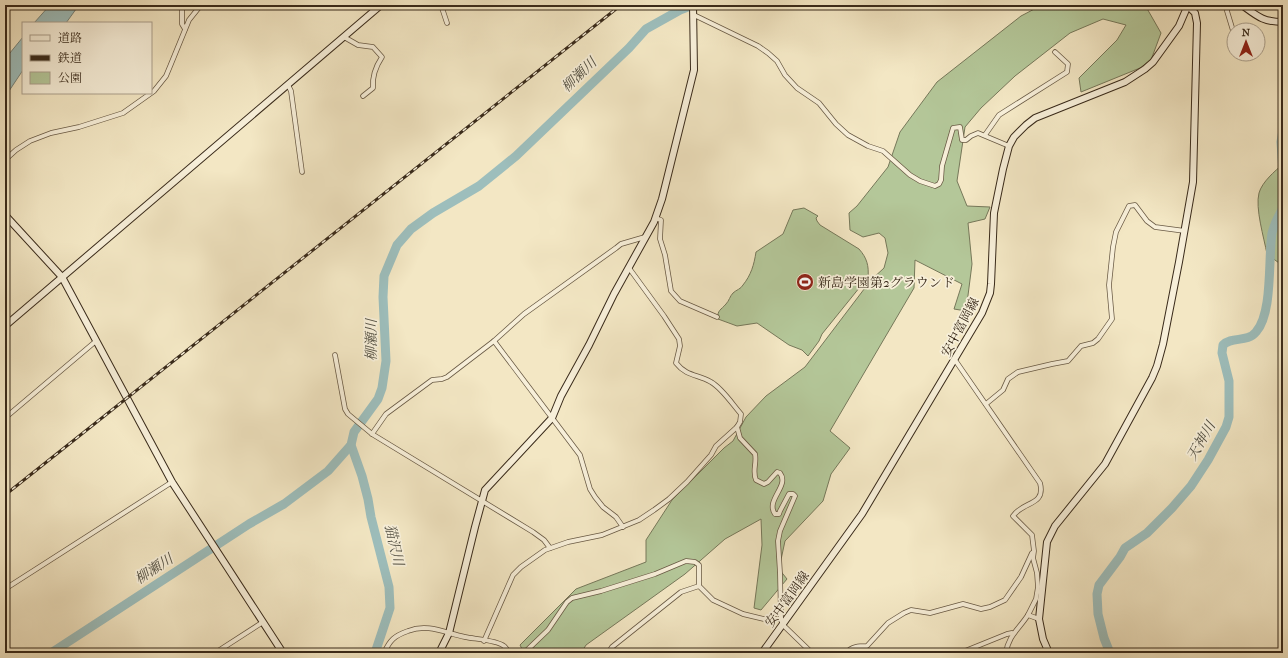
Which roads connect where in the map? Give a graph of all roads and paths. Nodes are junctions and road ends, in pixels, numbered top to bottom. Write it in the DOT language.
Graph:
graph roads {
  1 [pos="182,5"];
  2 [pos="201,5"];
  3 [pos="381,5"];
  4 [pos="441,5"];
  5 [pos="693,5"];
  6 [pos="1188,5"];
  7 [pos="1228,5"];
  8 [pos="1242,5"];
  9 [pos="694,13"];
  10 [pos="1230,22"];
  11 [pos="1283,22"];
  12 [pos="447,23"];
  13 [pos="185,29"];
  14 [pos="344,37"];
  15 [pos="1055,52"];
  16 [pos="288,84"];
  17 [pos="152,92"];
  18 [pos="150,94"];
  19 [pos="362,96"];
  20 [pos="985,135"];
  21 [pos="1009,146"];
  22 [pos="5,160"];
  23 [pos="302,172"];
  24 [pos="5,215"];
  25 [pos="655,218"];
  26 [pos="1185,231"];
  27 [pos="646,236"];
  28 [pos="629,268"];
  29 [pos="62,277"];
  30 [pos="717,317"];
  31 [pos="5,326"];
  32 [pos="96,341"];
  33 [pos="494,341"];
  34 [pos="335,356"];
  35 [pos="955,360"];
  36 [pos="986,404"];
  37 [pos="5,418"];
  38 [pos="552,418"];
  39 [pos="737,427"];
  40 [pos="372,434"];
  41 [pos="172,482"];
  42 [pos="481,502"];
  43 [pos="623,527"];
  44 [pos="550,548"];
  45 [pos="1034,551"];
  46 [pos="700,586"];
  47 [pos="5,589"];
  48 [pos="1028,615"];
  49 [pos="1039,619"];
  50 [pos="263,622"];
  51 [pos="782,622"];
  52 [pos="449,632"];
  53 [pos="1012,633"];
  54 [pos="484,640"];
  55 [pos="215,653"];
  56 [pos="283,653"];
  57 [pos="384,653"];
  58 [pos="439,653"];
  59 [pos="510,653"];
  60 [pos="524,653"];
  61 [pos="608,653"];
  62 [pos="762,653"];
  63 [pos="812,653"];
  64 [pos="846,653"];
  65 [pos="960,653"];
  66 [pos="1006,653"];
  67 [pos="1049,653"];
  1 -- 13 [label="street"];
  2 -- 13 [label="street"];
  3 -- 14 [label="street"];
  4 -- 12 [label="street"];
  5 -- 9 [label="street"];
  6 -- 21 [label="street, 安中富岡線"];
  6 -- 26 [label="street"];
  7 -- 10 [label="street"];
  8 -- 11 [label="street"];
  9 -- 20 [label="street"];
  9 -- 25 [label="street"];
  13 -- 17 [label="street"];
  14 -- 16 [label="street"];
  14 -- 19 [label="street"];
  15 -- 20 [label="street"];
  16 -- 23 [label="street"];
  16 -- 29 [label="street"];
  18 -- 22 [label="street"];
  20 -- 21 [label="street"];
  21 -- 35 [label="street, 安中富岡線"];
  24 -- 29 [label="street"];
  25 -- 27 [label="street"];
  25 -- 30 [label="street"];
  26 -- 36 [label="street"];
  26 -- 49 [label="street"];
  27 -- 28 [label="street"];
  27 -- 33 [label="street"];
  28 -- 38 [label="street"];
  28 -- 39 [label="street"];
  29 -- 31 [label="street"];
  29 -- 32 [label="street"];
  32 -- 37 [label="street"];
  32 -- 41 [label="street"];
  33 -- 38 [label="street"];
  33 -- 40 [label="street"];
  34 -- 40 [label="street"];
  35 -- 36 [label="street"];
  35 -- 51 [label="street, 安中富岡線"];
  36 -- 45 [label="street"];
  38 -- 42 [label="street"];
  38 -- 43 [label="street"];
  39 -- 43 [label="street"];
  39 -- 51 [label="street"];
  40 -- 42 [label="street"];
  41 -- 47 [label="street"];
  41 -- 50 [label="street"];
  42 -- 44 [label="street"];
  42 -- 52 [label="street"];
  43 -- 44 [label="street"];
  44 -- 54 [label="street"];
  45 -- 48 [label="street"];
  45 -- 64 [label="street"];
  46 -- 51 [label="street"];
  46 -- 60 [label="street"];
  46 -- 61 [label="street"];
  48 -- 49 [label="street"];
  48 -- 53 [label="street"];
  49 -- 67 [label="street"];
  50 -- 55 [label="street"];
  50 -- 56 [label="street"];
  51 -- 62 [label="street, 安中富岡線"];
  51 -- 63 [label="street"];
  52 -- 54 [label="street"];
  52 -- 57 [label="street"];
  52 -- 58 [label="street"];
  53 -- 65 [label="street"];
  53 -- 66 [label="street"];
  54 -- 59 [label="street"];
}
